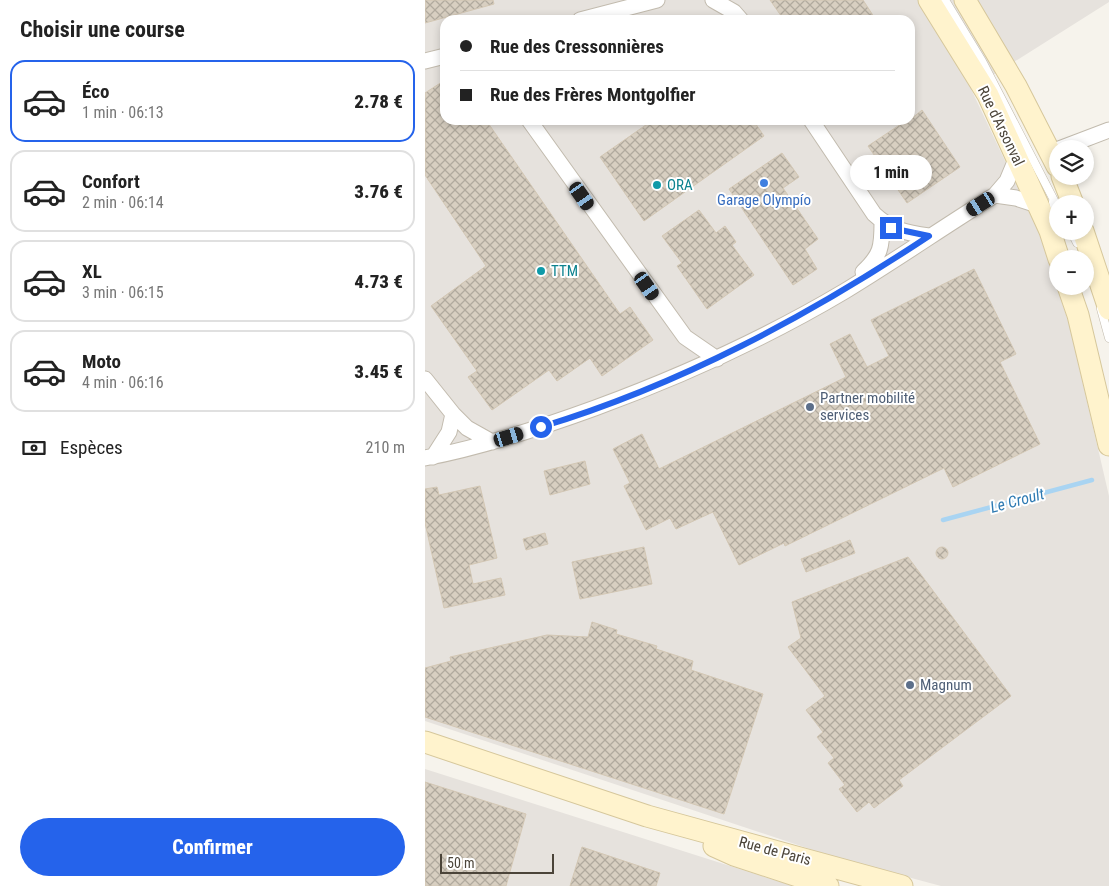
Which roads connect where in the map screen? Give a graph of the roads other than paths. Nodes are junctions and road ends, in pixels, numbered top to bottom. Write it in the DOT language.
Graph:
graph roads {
  1 [pos="657,0"];
  2 [pos="713,0"];
  3 [pos="929,0"];
  4 [pos="945,0"];
  5 [pos="965,0"];
  6 [pos="599,15"];
  7 [pos="737,15"];
  8 [pos="440,57"];
  9 [pos="425,61"];
  10 [pos="533,125"];
  11 [pos="814,125"];
  12 [pos="1109,130"];
  13 [pos="1087,140"];
  14 [pos="1049,141"];
  15 [pos="1017,157"];
  16 [pos="995,195"];
  17 [pos="1049,202"];
  18 [pos="882,223"];
  19 [pos="929,236"];
  20 [pos="1086,240"];
  21 [pos="1094,289"];
  22 [pos="845,291"];
  23 [pos="1071,295"];
  24 [pos="1079,295"];
  25 [pos="1109,309"];
  26 [pos="1109,338"];
  27 [pos="717,359"];
  28 [pos="425,379"];
  29 [pos="1109,408"];
  30 [pos="453,414"];
  31 [pos="492,442"];
  32 [pos="1109,445"];
  33 [pos="429,457"];
  34 [pos="425,742"];
  35 [pos="647,816"];
  36 [pos="828,886"];
  37 [pos="902,886"];
  1 -- 6 [label="street"];
  2 -- 7 [label="street"];
  3 -- 15 [label="main road, Rue d'Arsonval"];
  4 -- 17 [label="lane"];
  5 -- 14 [label="main road, Rue d'Arsonval"];
  8 -- 9 [label="street"];
  10 -- 27 [label="street"];
  11 -- 18 [label="street"];
  12 -- 13 [label="street"];
  15 -- 16 [label="street"];
  15 -- 17 [label="main road, Rue d'Arsonval"];
  16 -- 17 [label="street"];
  16 -- 19 [label="street"];
  18 -- 19 [label="street"];
  18 -- 22 [label="street"];
  19 -- 22 [label="street"];
  20 -- 25 [label="main road"];
  21 -- 26 [label="lane"];
  22 -- 27 [label="street"];
  23 -- 32 [label="main road"];
  24 -- 29 [label="lane"];
  27 -- 31 [label="street"];
  28 -- 30 [label="street"];
  30 -- 31 [label="street"];
  30 -- 33 [label="street"];
  31 -- 33 [label="street"];
  34 -- 35 [label="main road, Rue de Paris"];
  35 -- 36 [label="main road, Rue de Paris"];
  35 -- 37 [label="main road, Rue de Paris"];
}
